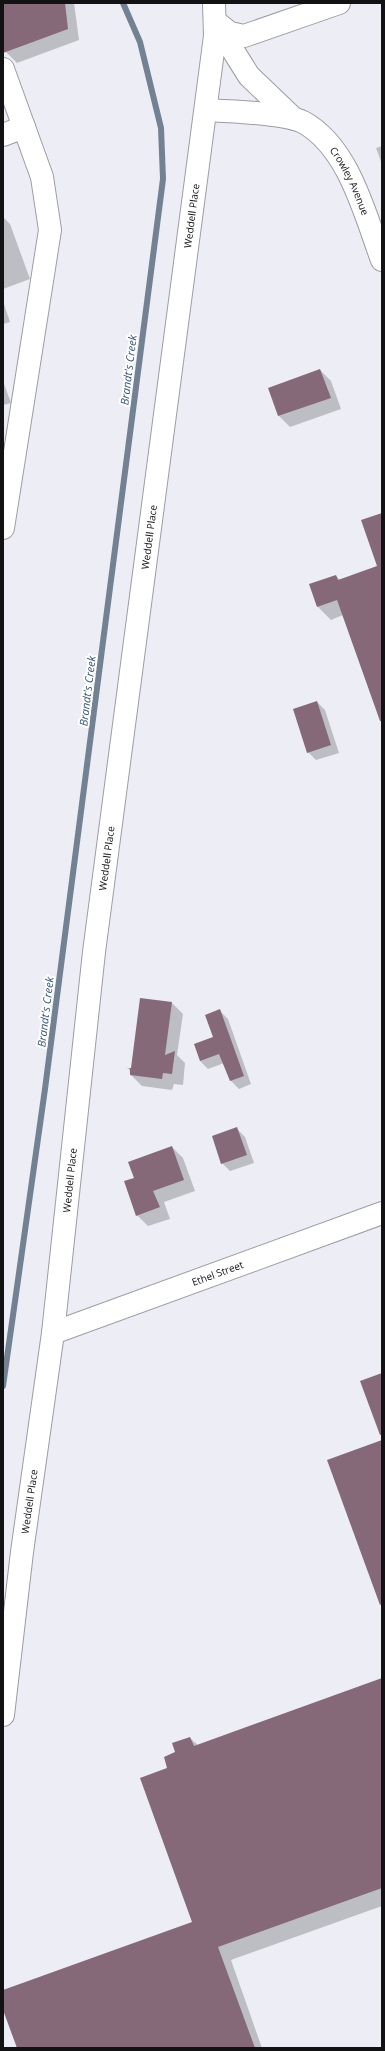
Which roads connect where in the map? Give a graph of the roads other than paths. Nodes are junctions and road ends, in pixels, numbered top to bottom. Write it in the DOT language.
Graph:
graph roads {
  1 [pos="339,3"];
  2 [pos="215,12"];
  3 [pos="3,69"];
  4 [pos="206,110"];
  5 [pos="294,119"];
  6 [pos="24,127"];
  7 [pos="3,135"];
  8 [pos="382,260"];
  9 [pos="3,528"];
  10 [pos="382,1213"];
  11 [pos="53,1333"];
  12 [pos="3,1715"];
  1 -- 2 [label="street"];
  2 -- 4 [label="street, Weddell Place"];
  2 -- 5 [label="street, Crowley Avenue"];
  3 -- 6 [label="street"];
  4 -- 5 [label="street, Crowley Avenue"];
  4 -- 11 [label="street, Weddell Place"];
  5 -- 8 [label="street, Crowley Avenue"];
  6 -- 7 [label="street"];
  6 -- 9 [label="street"];
  10 -- 11 [label="street, Ethel Street"];
  11 -- 12 [label="street, Weddell Place"];
}
